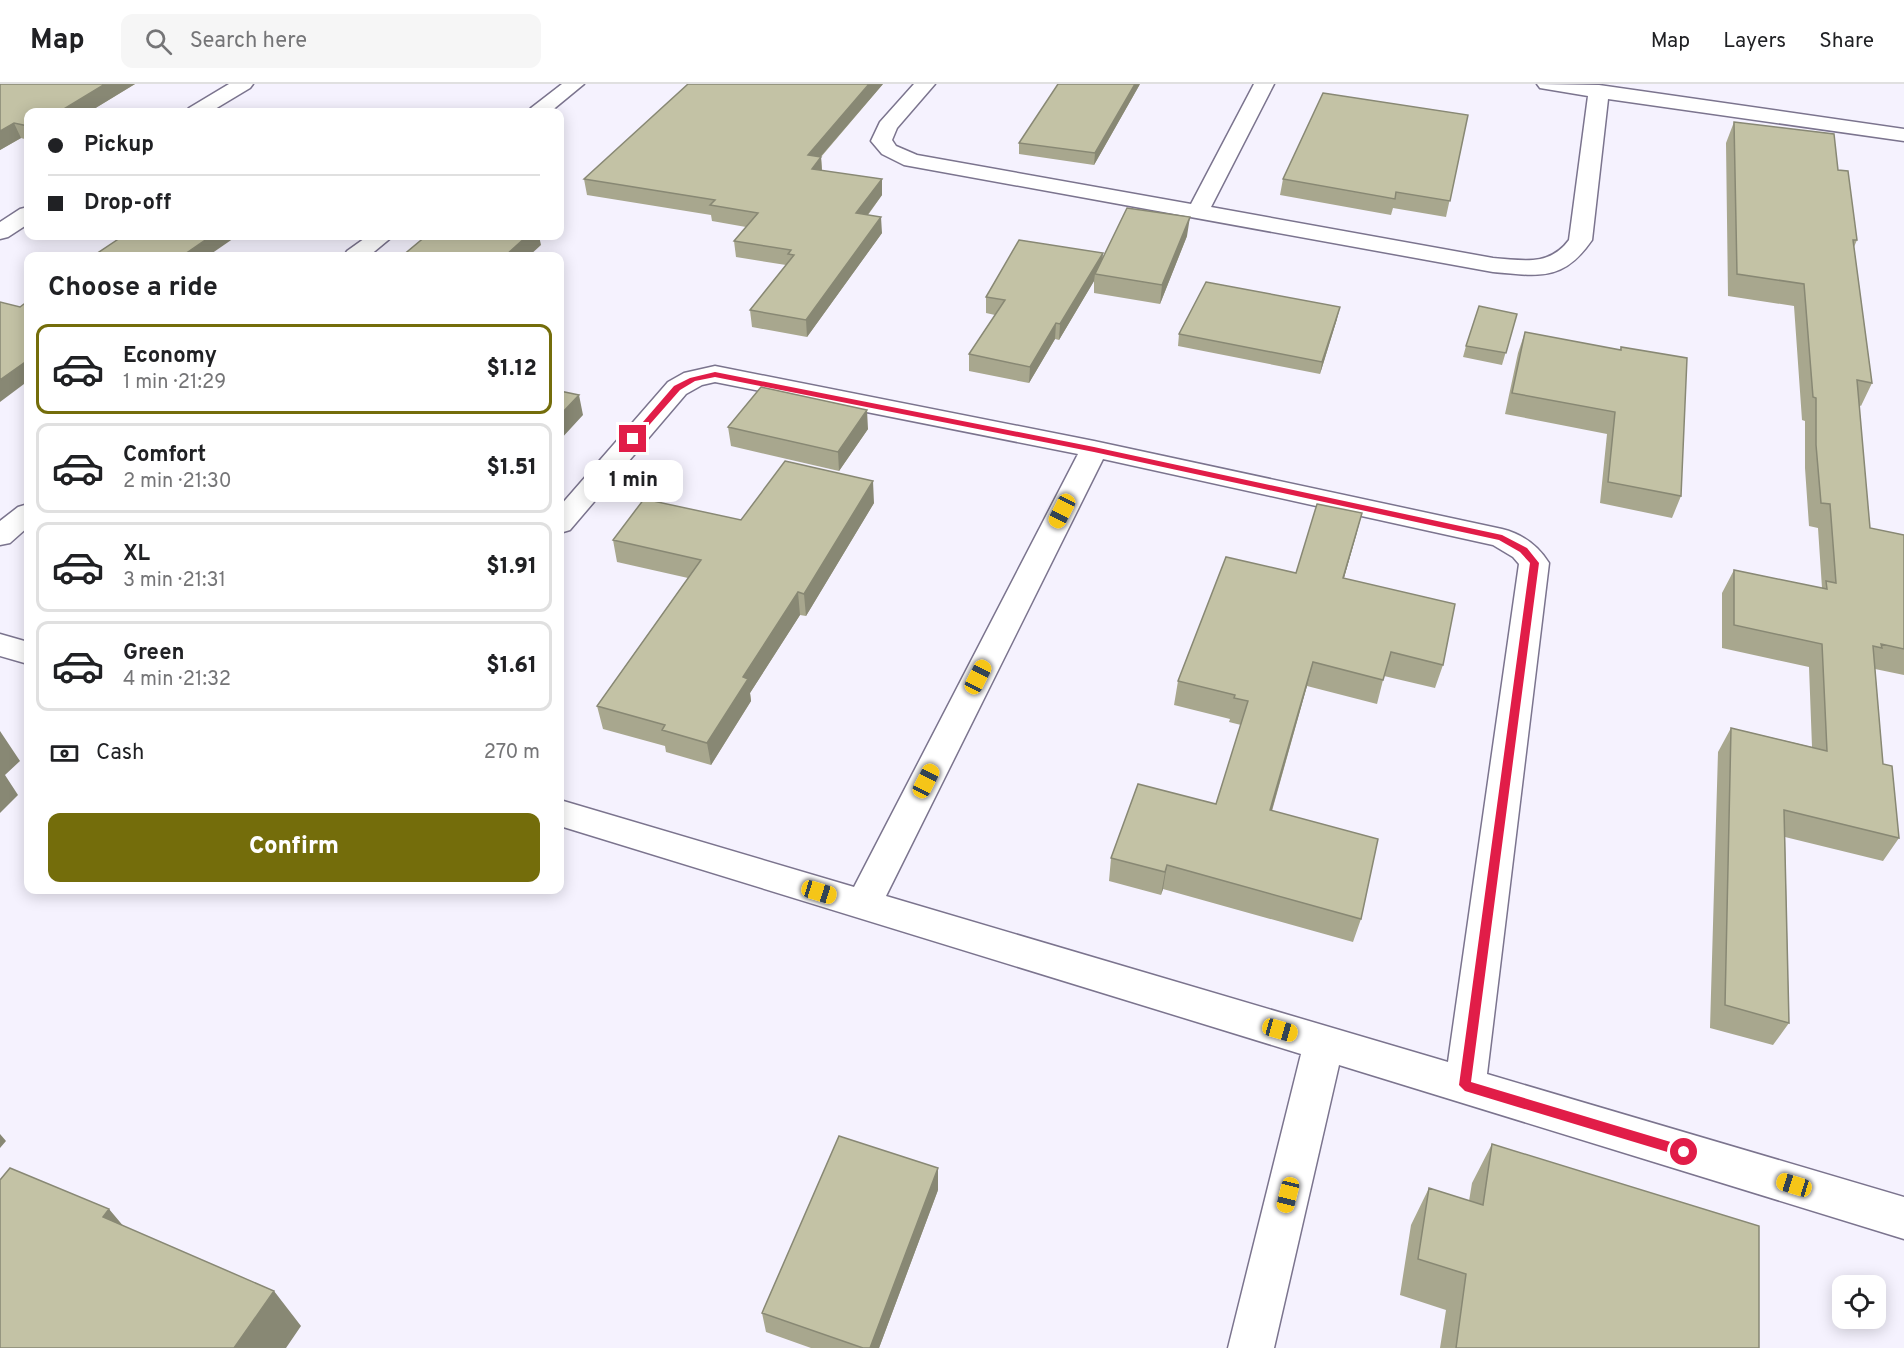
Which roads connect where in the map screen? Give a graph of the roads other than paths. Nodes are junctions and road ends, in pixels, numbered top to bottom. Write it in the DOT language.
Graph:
graph roads {
  1 [pos="243,84"];
  2 [pos="574,84"];
  3 [pos="925,84"];
  4 [pos="1264,84"];
  5 [pos="1547,84"];
  6 [pos="1599,92"];
  7 [pos="203,108"];
  8 [pos="543,108"];
  9 [pos="1904,135"];
  10 [pos="1198,211"];
  11 [pos="24,217"];
  12 [pos="0,232"];
  13 [pos="377,240"];
  14 [pos="360,252"];
  15 [pos="1094,449"];
  16 [pos="24,516"];
  17 [pos="564,519"];
  18 [pos="0,536"];
  19 [pos="0,645"];
  20 [pos="24,652"];
  21 [pos="564,814"];
  22 [pos="863,905"];
  23 [pos="1324,1043"];
  24 [pos="1465,1085"];
  25 [pos="1904,1218"];
  26 [pos="1251,1348"];
  1 -- 7 [label="street"];
  2 -- 8 [label="street"];
  3 -- 10 [label="street"];
  4 -- 10 [label="street"];
  5 -- 6 [label="street"];
  6 -- 9 [label="street"];
  6 -- 10 [label="street"];
  11 -- 12 [label="street"];
  13 -- 14 [label="street"];
  15 -- 17 [label="street"];
  15 -- 22 [label="street"];
  15 -- 24 [label="street"];
  16 -- 18 [label="street"];
  19 -- 20 [label="street"];
  21 -- 22 [label="street"];
  22 -- 23 [label="street"];
  23 -- 24 [label="street"];
  23 -- 26 [label="street"];
  24 -- 25 [label="street"];
}
